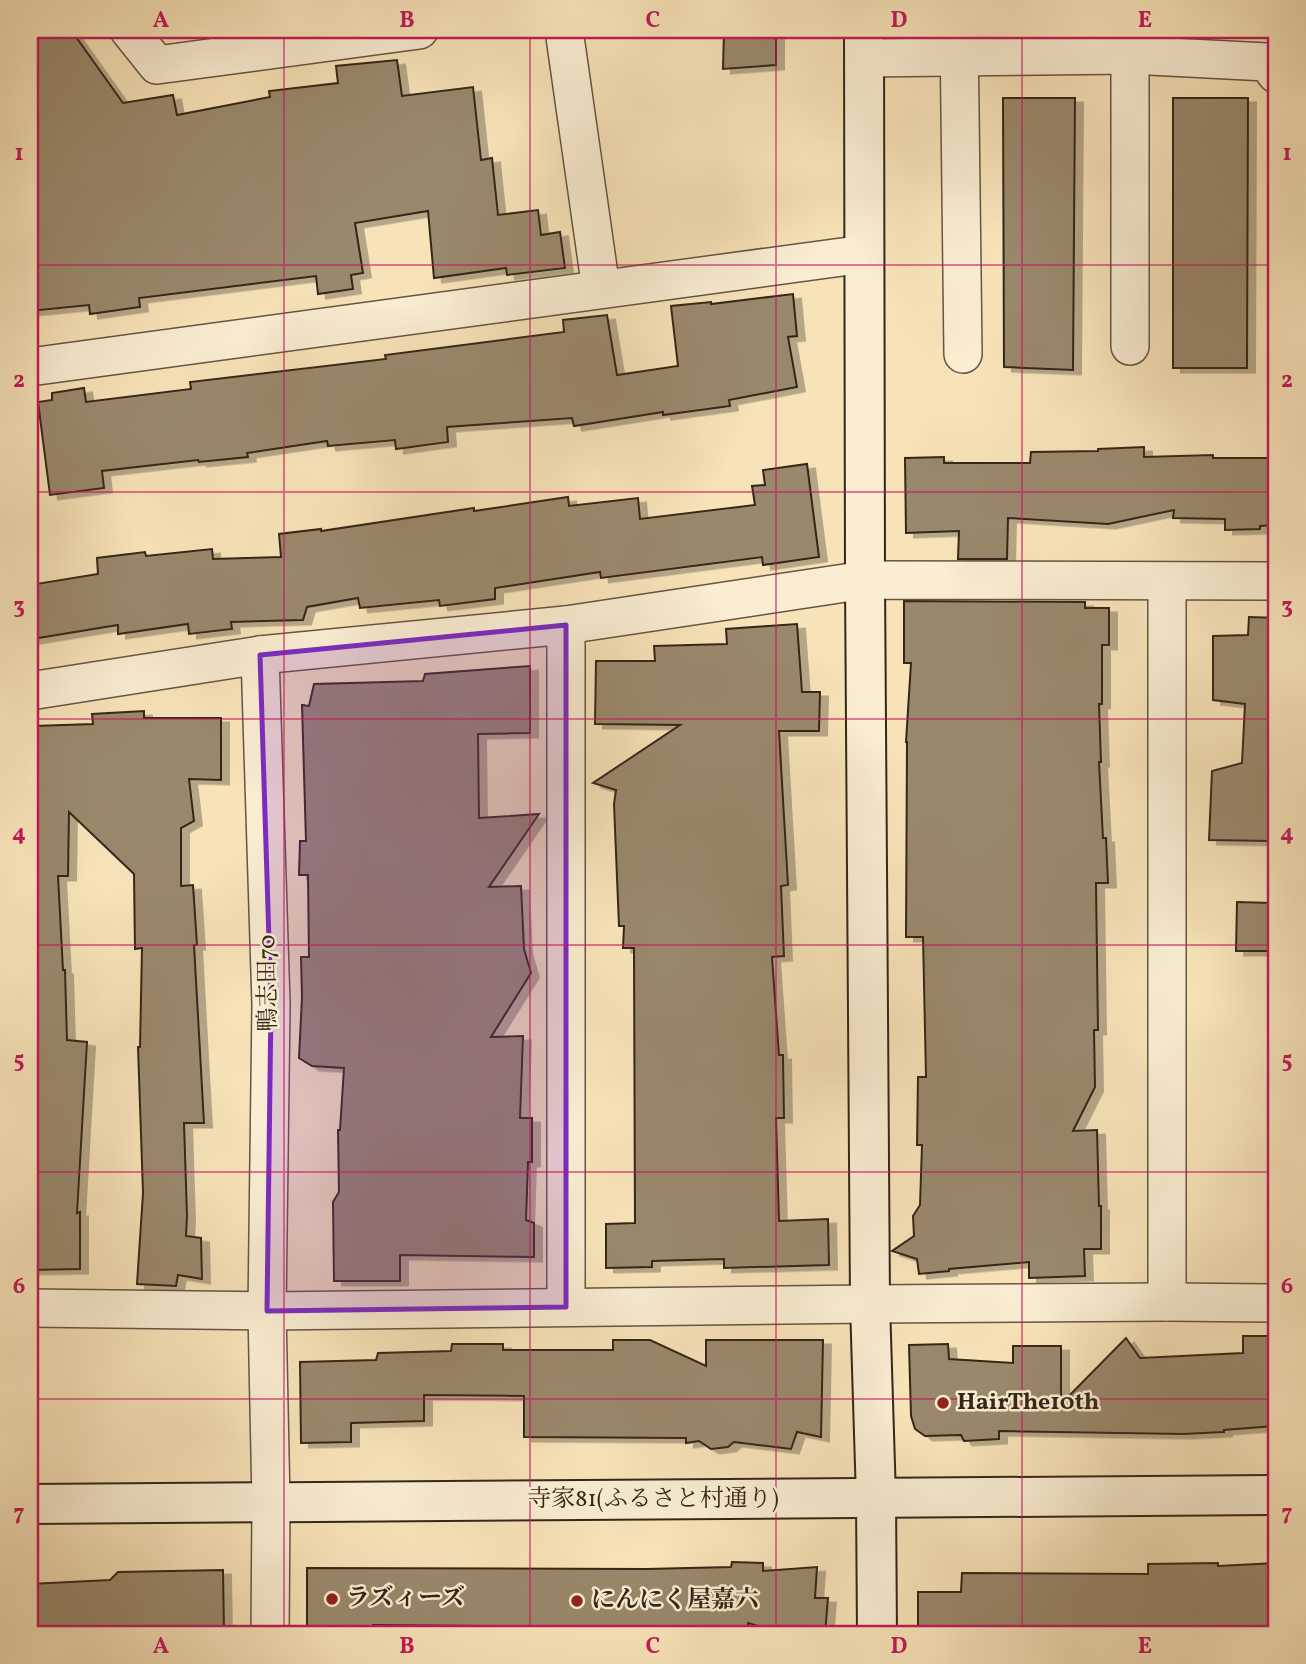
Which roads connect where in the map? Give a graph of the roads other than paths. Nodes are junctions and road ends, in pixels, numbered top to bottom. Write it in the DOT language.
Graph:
graph roads {
  1 [pos="129,30"];
  2 [pos="419,30"];
  3 [pos="564,30"];
  4 [pos="959,43"];
  5 [pos="1130,43"];
  6 [pos="864,44"];
  7 [pos="1276,74"];
  8 [pos="864,254"];
  9 [pos="601,289"];
  10 [pos="1130,346"];
  11 [pos="963,354"];
  12 [pos="30,367"];
  13 [pos="865,580"];
  14 [pos="1167,581"];
  15 [pos="1276,581"];
  16 [pos="566,625"];
  17 [pos="260,655"];
  18 [pos="30,691"];
  19 [pos="1167,1302"];
  20 [pos="1276,1303"];
  21 [pos="870,1304"];
  22 [pos="566,1307"];
  23 [pos="30,1308"];
  24 [pos="267,1311"];
  25 [pos="1276,1495"];
  26 [pos="876,1498"];
  27 [pos="271,1503"];
  28 [pos="30,1504"];
  29 [pos="270,1634"];
  30 [pos="877,1634"];
  1 -- 2 [label="street"];
  3 -- 9 [label="street"];
  4 -- 5 [label="street"];
  4 -- 6 [label="street"];
  4 -- 11 [label="street"];
  5 -- 7 [label="street"];
  5 -- 10 [label="street"];
  6 -- 8 [label="street"];
  8 -- 9 [label="street"];
  8 -- 13 [label="street"];
  9 -- 12 [label="street"];
  13 -- 14 [label="street"];
  13 -- 16 [label="street"];
  13 -- 21 [label="street"];
  14 -- 15 [label="street"];
  14 -- 19 [label="street"];
  16 -- 17 [label="street"];
  16 -- 22 [label="street"];
  17 -- 18 [label="street"];
  17 -- 24 [label="street, 鴨志田70"];
  19 -- 20 [label="street"];
  19 -- 21 [label="street"];
  21 -- 22 [label="street"];
  21 -- 26 [label="street"];
  22 -- 24 [label="street"];
  23 -- 24 [label="street"];
  24 -- 27 [label="street, 鴨志田70"];
  25 -- 26 [label="street, 寺家81(ふるさと村通り)"];
  26 -- 27 [label="street, 寺家81(ふるさと村通り)"];
  26 -- 30 [label="street"];
  27 -- 28 [label="street, 寺家81(ふるさと村通り)"];
  27 -- 29 [label="street, 鴨志田70"];
}
